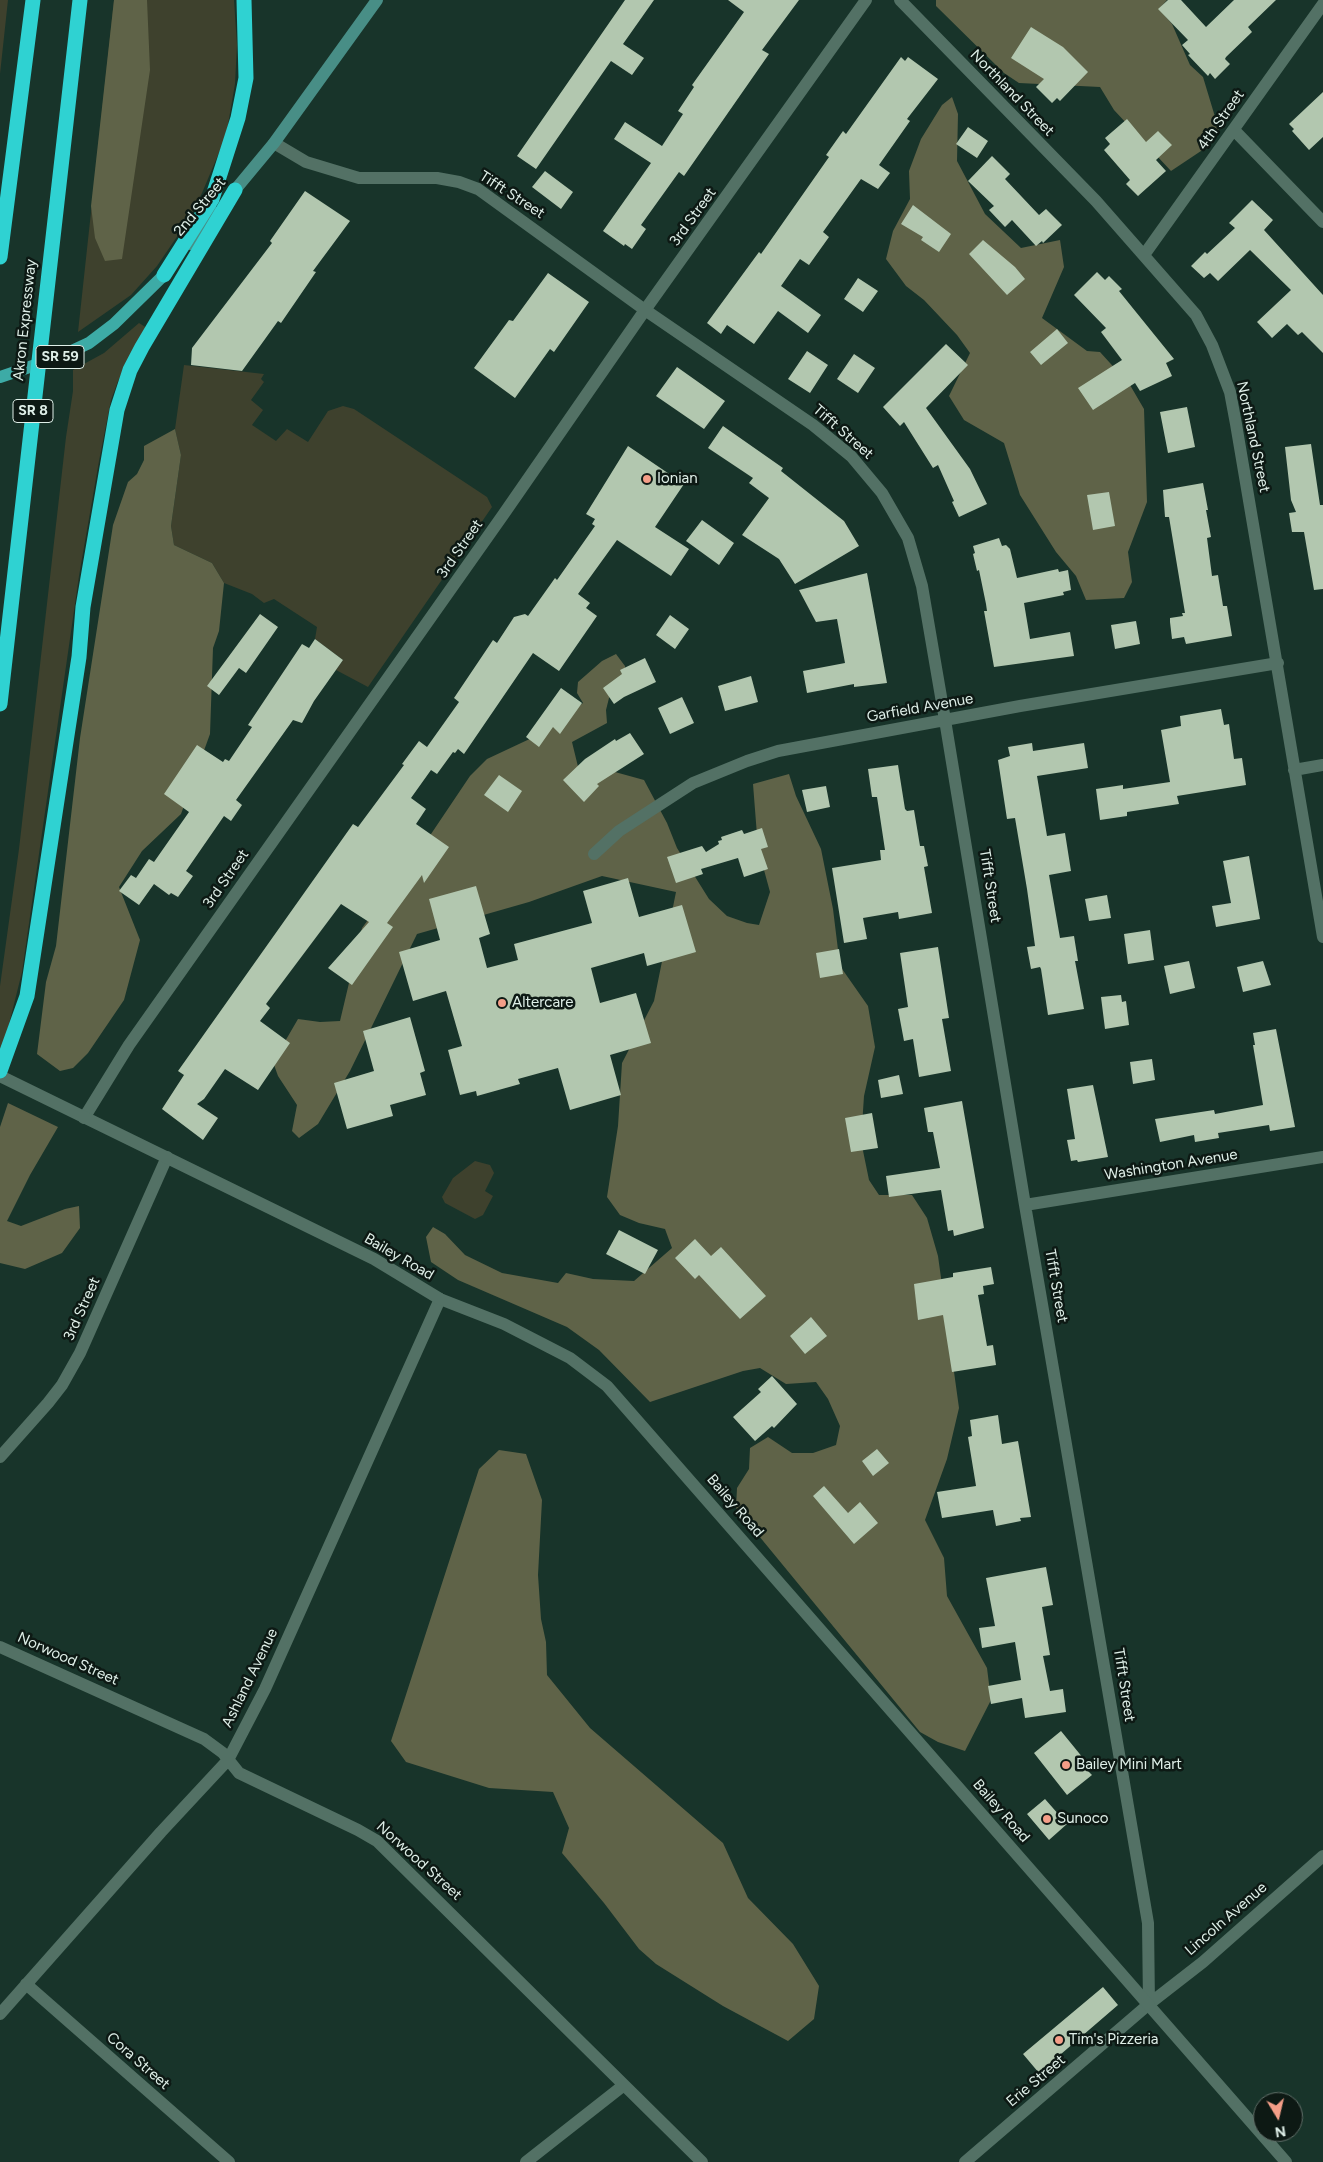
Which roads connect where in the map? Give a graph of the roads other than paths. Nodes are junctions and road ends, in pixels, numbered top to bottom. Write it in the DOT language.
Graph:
graph roads {
  1 [pos="33,0"];
  2 [pos="80,0"];
  3 [pos="244,0"];
  4 [pos="377,0"];
  5 [pos="866,0"];
  6 [pos="900,0"];
  7 [pos="1323,4"];
  8 [pos="1234,130"];
  9 [pos="274,144"];
  10 [pos="235,190"];
  11 [pos="1323,222"];
  12 [pos="1144,255"];
  13 [pos="0,257"];
  14 [pos="164,275"];
  15 [pos="645,310"];
  16 [pos="0,377"];
  17 [pos="1278,662"];
  18 [pos="0,704"];
  19 [pos="945,720"];
  20 [pos="1323,765"];
  21 [pos="1294,770"];
  22 [pos="594,854"];
  23 [pos="1323,937"];
  24 [pos="0,1070"];
  25 [pos="0,1076"];
  26 [pos="84,1118"];
  27 [pos="167,1157"];
  28 [pos="1323,1157"];
  29 [pos="1025,1205"];
  30 [pos="440,1298"];
  31 [pos="0,1457"];
  32 [pos="0,1647"];
  33 [pos="228,1760"];
  34 [pos="1323,1856"];
  35 [pos="26,1984"];
  36 [pos="1149,2004"];
  37 [pos="0,2014"];
  38 [pos="624,2085"];
  39 [pos="229,2162"];
  40 [pos="526,2162"];
  41 [pos="702,2162"];
  42 [pos="965,2162"];
  43 [pos="1286,2162"];
  1 -- 13 [label="highway, Akron Expressway"];
  2 -- 18 [label="highway, Akron Expressway / SR 8"];
  3 -- 14 [label="highway"];
  4 -- 9 [label="main road, 2nd Street"];
  5 -- 15 [label="street, 3rd Street"];
  6 -- 12 [label="street, Northland Street"];
  7 -- 8 [label="street, 4th Street"];
  8 -- 11 [label="street"];
  8 -- 12 [label="street, 4th Street"];
  9 -- 10 [label="main road, 2nd Street"];
  9 -- 15 [label="street, Tifft Street"];
  10 -- 14 [label="main road, 2nd Street"];
  10 -- 24 [label="highway"];
  12 -- 17 [label="street, Northland Street"];
  14 -- 16 [label="main road, 2nd Street / SR 59"];
  15 -- 19 [label="street, Tifft Street"];
  15 -- 26 [label="street, 3rd Street"];
  17 -- 19 [label="street, Garfield Avenue"];
  17 -- 21 [label="street, Northland Street"];
  19 -- 22 [label="street, Garfield Avenue"];
  19 -- 29 [label="street, Tifft Street"];
  20 -- 21 [label="street"];
  21 -- 23 [label="street, Northland Street"];
  25 -- 26 [label="street, Bailey Road"];
  26 -- 27 [label="street, Bailey Road"];
  27 -- 30 [label="street, Bailey Road"];
  27 -- 31 [label="street, 3rd Street"];
  28 -- 29 [label="street, Washington Avenue"];
  29 -- 36 [label="street, Tifft Street"];
  30 -- 33 [label="street, Ashland Avenue"];
  30 -- 36 [label="street, Bailey Road"];
  32 -- 33 [label="street, Norwood Street"];
  33 -- 35 [label="street, Ashland Avenue"];
  33 -- 38 [label="street, Norwood Street"];
  34 -- 36 [label="street, Lincoln Avenue"];
  35 -- 37 [label="street, Ashland Avenue"];
  35 -- 39 [label="street, Cora Street"];
  36 -- 42 [label="street, Erie Street"];
  36 -- 43 [label="street, Bailey Road"];
  38 -- 40 [label="street"];
  38 -- 41 [label="street, Norwood Street"];
}
